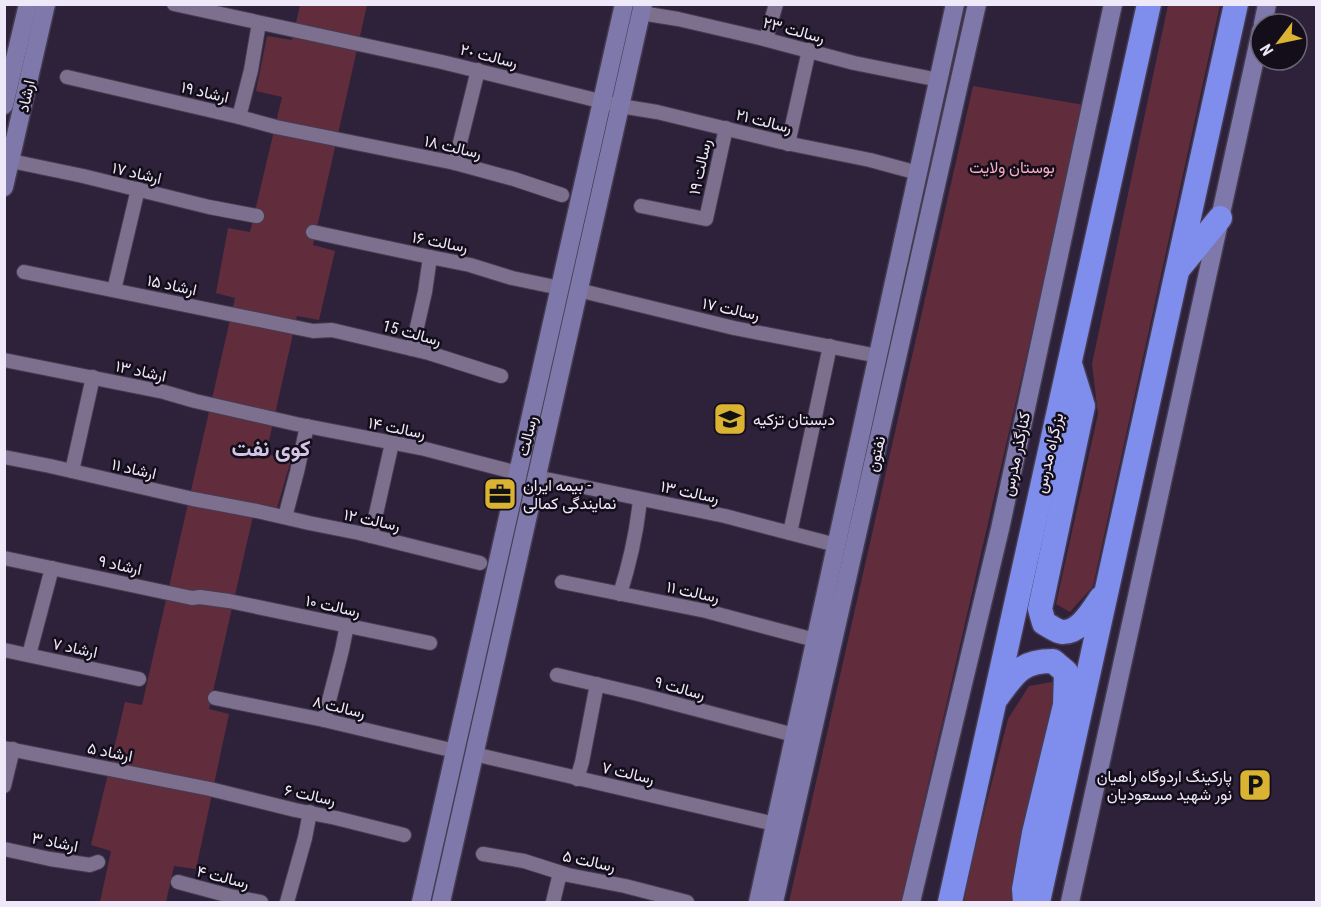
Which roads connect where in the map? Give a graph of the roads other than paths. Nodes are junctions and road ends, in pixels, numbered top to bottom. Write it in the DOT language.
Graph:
graph roads {
  1 [pos="28,4"];
  2 [pos="46,4"];
  3 [pos="174,4"];
  4 [pos="624,4"];
  5 [pos="776,4"];
  6 [pos="955,4"];
  7 [pos="977,4"];
  8 [pos="1113,4"];
  9 [pos="1149,4"];
  10 [pos="1236,4"];
  11 [pos="642,9"];
  12 [pos="259,24"];
  13 [pos="766,39"];
  14 [pos="808,50"];
  15 [pos="478,70"];
  16 [pos="1252,72"];
  17 [pos="68,77"];
  18 [pos="939,80"];
  19 [pos="611,104"];
  20 [pos="4,105"];
  21 [pos="239,117"];
  22 [pos="726,128"];
  23 [pos="334,140"];
  24 [pos="788,144"];
  25 [pos="11,161"];
  26 [pos="455,163"];
  27 [pos="918,173"];
  28 [pos="4,187"];
  29 [pos="138,189"];
  30 [pos="562,195"];
  31 [pos="641,206"];
  32 [pos="257,216"];
  33 [pos="1220,218"];
  34 [pos="313,232"];
  35 [pos="430,257"];
  36 [pos="1177,271"];
  37 [pos="24,272"];
  38 [pos="569,289"];
  39 [pos="114,290"];
  40 [pos="313,331"];
  41 [pos="830,346"];
  42 [pos="412,349"];
  43 [pos="878,356"];
  44 [pos="4,360"];
  45 [pos="1070,362"];
  46 [pos="501,376"];
  47 [pos="93,377"];
  48 [pos="270,417"];
  49 [pos="307,426"];
  50 [pos="392,443"];
  51 [pos="4,457"];
  52 [pos="856,458"];
  53 [pos="874,461"];
  54 [pos="72,471"];
  55 [pos="518,473"];
  56 [pos="536,477"];
  57 [pos="640,499"];
  58 [pos="257,511"];
  59 [pos="285,517"];
  60 [pos="790,533"];
  61 [pos="371,536"];
  62 [pos="836,545"];
  63 [pos="4,558"];
  64 [pos="480,563"];
  65 [pos="52,568"];
  66 [pos="562,582"];
  67 [pos="1106,591"];
  68 [pos="620,594"];
  69 [pos="229,601"];
  70 [pos="346,626"];
  71 [pos="815,640"];
  72 [pos="430,643"];
  73 [pos="4,650"];
  74 [pos="29,655"];
  75 [pos="557,675"];
  76 [pos="139,679"];
  77 [pos="597,684"];
  78 [pos="215,698"];
  79 [pos="994,701"];
  80 [pos="324,720"];
  81 [pos="794,735"];
  82 [pos="9,748"];
  83 [pos="455,751"];
  84 [pos="474,754"];
  85 [pos="578,779"];
  86 [pos="794,779"];
  87 [pos="4,786"];
  88 [pos="210,789"];
  89 [pos="310,813"];
  90 [pos="775,824"];
  91 [pos="404,835"];
  92 [pos="4,849"];
  93 [pos="483,854"];
  94 [pos="98,862"];
  95 [pos="560,873"];
  96 [pos="178,882"];
  97 [pos="422,896"];
  98 [pos="442,898"];
  99 [pos="261,903"];
  100 [pos="287,903"];
  101 [pos="553,903"];
  102 [pos="687,903"];
  103 [pos="758,903"];
  104 [pos="774,903"];
  105 [pos="911,903"];
  106 [pos="950,903"];
  107 [pos="1025,903"];
  108 [pos="1038,903"];
  109 [pos="1070,903"];
  1 -- 20 [label="street, ارشاد"];
  2 -- 25 [label="street, ارشاد"];
  3 -- 12 [label="street, رسالت ٢٠"];
  4 -- 19 [label="street, رسالت"];
  5 -- 13 [label="street"];
  6 -- 18 [label="street, نفتون"];
  7 -- 53 [label="street, نفتون"];
  8 -- 105 [label="street, کنارگذر مدرس"];
  9 -- 45 [label="highway, بزرگراه مدرس"];
  10 -- 36 [label="highway"];
  11 -- 13 [label="street, رسالت ۲۳"];
  11 -- 19 [label="street, رسالت"];
  12 -- 15 [label="street, رسالت ٢٠"];
  12 -- 21 [label="street"];
  13 -- 14 [label="street, رسالت ۲۳"];
  14 -- 18 [label="street, رسالت ۲۳"];
  14 -- 24 [label="street"];
  15 -- 19 [label="street, رسالت ٢٠"];
  15 -- 26 [label="street"];
  16 -- 33 [label="street"];
  17 -- 21 [label="street, ارشاد ۱۹"];
  18 -- 27 [label="street, نفتون"];
  19 -- 22 [label="street, رسالت ۲۱"];
  19 -- 38 [label="street, رسالت"];
  21 -- 23 [label="street, ارشاد ۱۹"];
  22 -- 24 [label="street, رسالت ۲۱"];
  22 -- 31 [label="street, رسالت ۱۹"];
  23 -- 26 [label="street, رسالت ۱۸"];
  24 -- 27 [label="street, رسالت ۲۱"];
  25 -- 28 [label="street, ارشاد"];
  25 -- 29 [label="street, ارشاد ۱۷"];
  26 -- 30 [label="street, رسالت ۱۸"];
  27 -- 43 [label="street, نفتون"];
  29 -- 32 [label="street, ارشاد ۱۷"];
  29 -- 39 [label="street"];
  33 -- 36 [label="highway"];
  33 -- 109 [label="street"];
  34 -- 35 [label="street, رسالت ۱۶"];
  35 -- 38 [label="street, رسالت ۱۶"];
  35 -- 42 [label="street"];
  36 -- 67 [label="highway"];
  37 -- 39 [label="street, ارشاد ۱۵"];
  38 -- 41 [label="street, رسالت ۱۷"];
  38 -- 55 [label="street, رسالت"];
  38 -- 56 [label="street, رسالت"];
  39 -- 40 [label="street, ارشاد ۱۵"];
  40 -- 42 [label="street, رسالت 15"];
  41 -- 43 [label="street, رسالت ۱۷"];
  41 -- 60 [label="street"];
  42 -- 46 [label="street, رسالت 15"];
  43 -- 52 [label="street, نفتون"];
  44 -- 47 [label="street, ارشاد ۱۳"];
  45 -- 67 [label="highway"];
  45 -- 79 [label="highway, بزرگراه مدرس"];
  47 -- 48 [label="street, ارشاد ۱۳"];
  47 -- 54 [label="street"];
  48 -- 49 [label="street, رسالت ۱۴"];
  49 -- 50 [label="street, رسالت ۱۴"];
  49 -- 59 [label="street"];
  50 -- 55 [label="street, رسالت ۱۴"];
  50 -- 61 [label="street"];
  51 -- 54 [label="street, ارشاد ۱۱"];
  52 -- 53 [label="street"];
  52 -- 62 [label="street, نفتون"];
  53 -- 86 [label="street, نفتون"];
  54 -- 58 [label="street, ارشاد ۱۱"];
  55 -- 56 [label="street"];
  55 -- 83 [label="street, رسالت"];
  56 -- 57 [label="street, رسالت ۱۳"];
  56 -- 84 [label="street, رسالت"];
  57 -- 60 [label="street, رسالت ۱۳"];
  57 -- 68 [label="street"];
  58 -- 59 [label="street, رسالت ۱۲"];
  59 -- 61 [label="street, رسالت ۱۲"];
  60 -- 62 [label="street, رسالت ۱۳"];
  61 -- 64 [label="street, رسالت ۱۲"];
  62 -- 71 [label="street, نفتون"];
  63 -- 65 [label="street, ارشاد ۹"];
  65 -- 69 [label="street, ارشاد ۹"];
  65 -- 74 [label="street"];
  66 -- 68 [label="street, رسالت ۱۱"];
  67 -- 108 [label="highway"];
  68 -- 71 [label="street, رسالت ۱۱"];
  69 -- 70 [label="street, رسالت ۱۰"];
  70 -- 72 [label="street, رسالت ۱۰"];
  70 -- 80 [label="street"];
  71 -- 81 [label="street, نفتون"];
  73 -- 74 [label="street, ارشاد ۷"];
  74 -- 76 [label="street, ارشاد ۷"];
  75 -- 77 [label="street, رسالت ۹"];
  77 -- 81 [label="street, رسالت ۹"];
  77 -- 85 [label="street"];
  78 -- 80 [label="street, رسالت ۸"];
  79 -- 106 [label="highway, بزرگراه مدرس"];
  79 -- 107 [label="highway"];
  80 -- 83 [label="street, رسالت ۸"];
  81 -- 86 [label="street, نفتون"];
  82 -- 87 [label="street"];
  82 -- 88 [label="street, ارشاد ۵"];
  83 -- 84 [label="street"];
  83 -- 97 [label="street, رسالت"];
  84 -- 85 [label="street, رسالت ۷"];
  84 -- 98 [label="street, رسالت"];
  85 -- 90 [label="street, رسالت ۷"];
  86 -- 90 [label="street, نفتون"];
  86 -- 104 [label="street, نفتون"];
  88 -- 89 [label="street, رسالت ۶"];
  89 -- 91 [label="street, رسالت ۶"];
  89 -- 100 [label="street"];
  90 -- 103 [label="street, نفتون"];
  92 -- 94 [label="street, ارشاد ۳"];
  93 -- 95 [label="street, رسالت ۵"];
  95 -- 101 [label="street"];
  95 -- 102 [label="street, رسالت ۵"];
  96 -- 99 [label="street, رسالت ۴"];
  97 -- 98 [label="street"];
}
